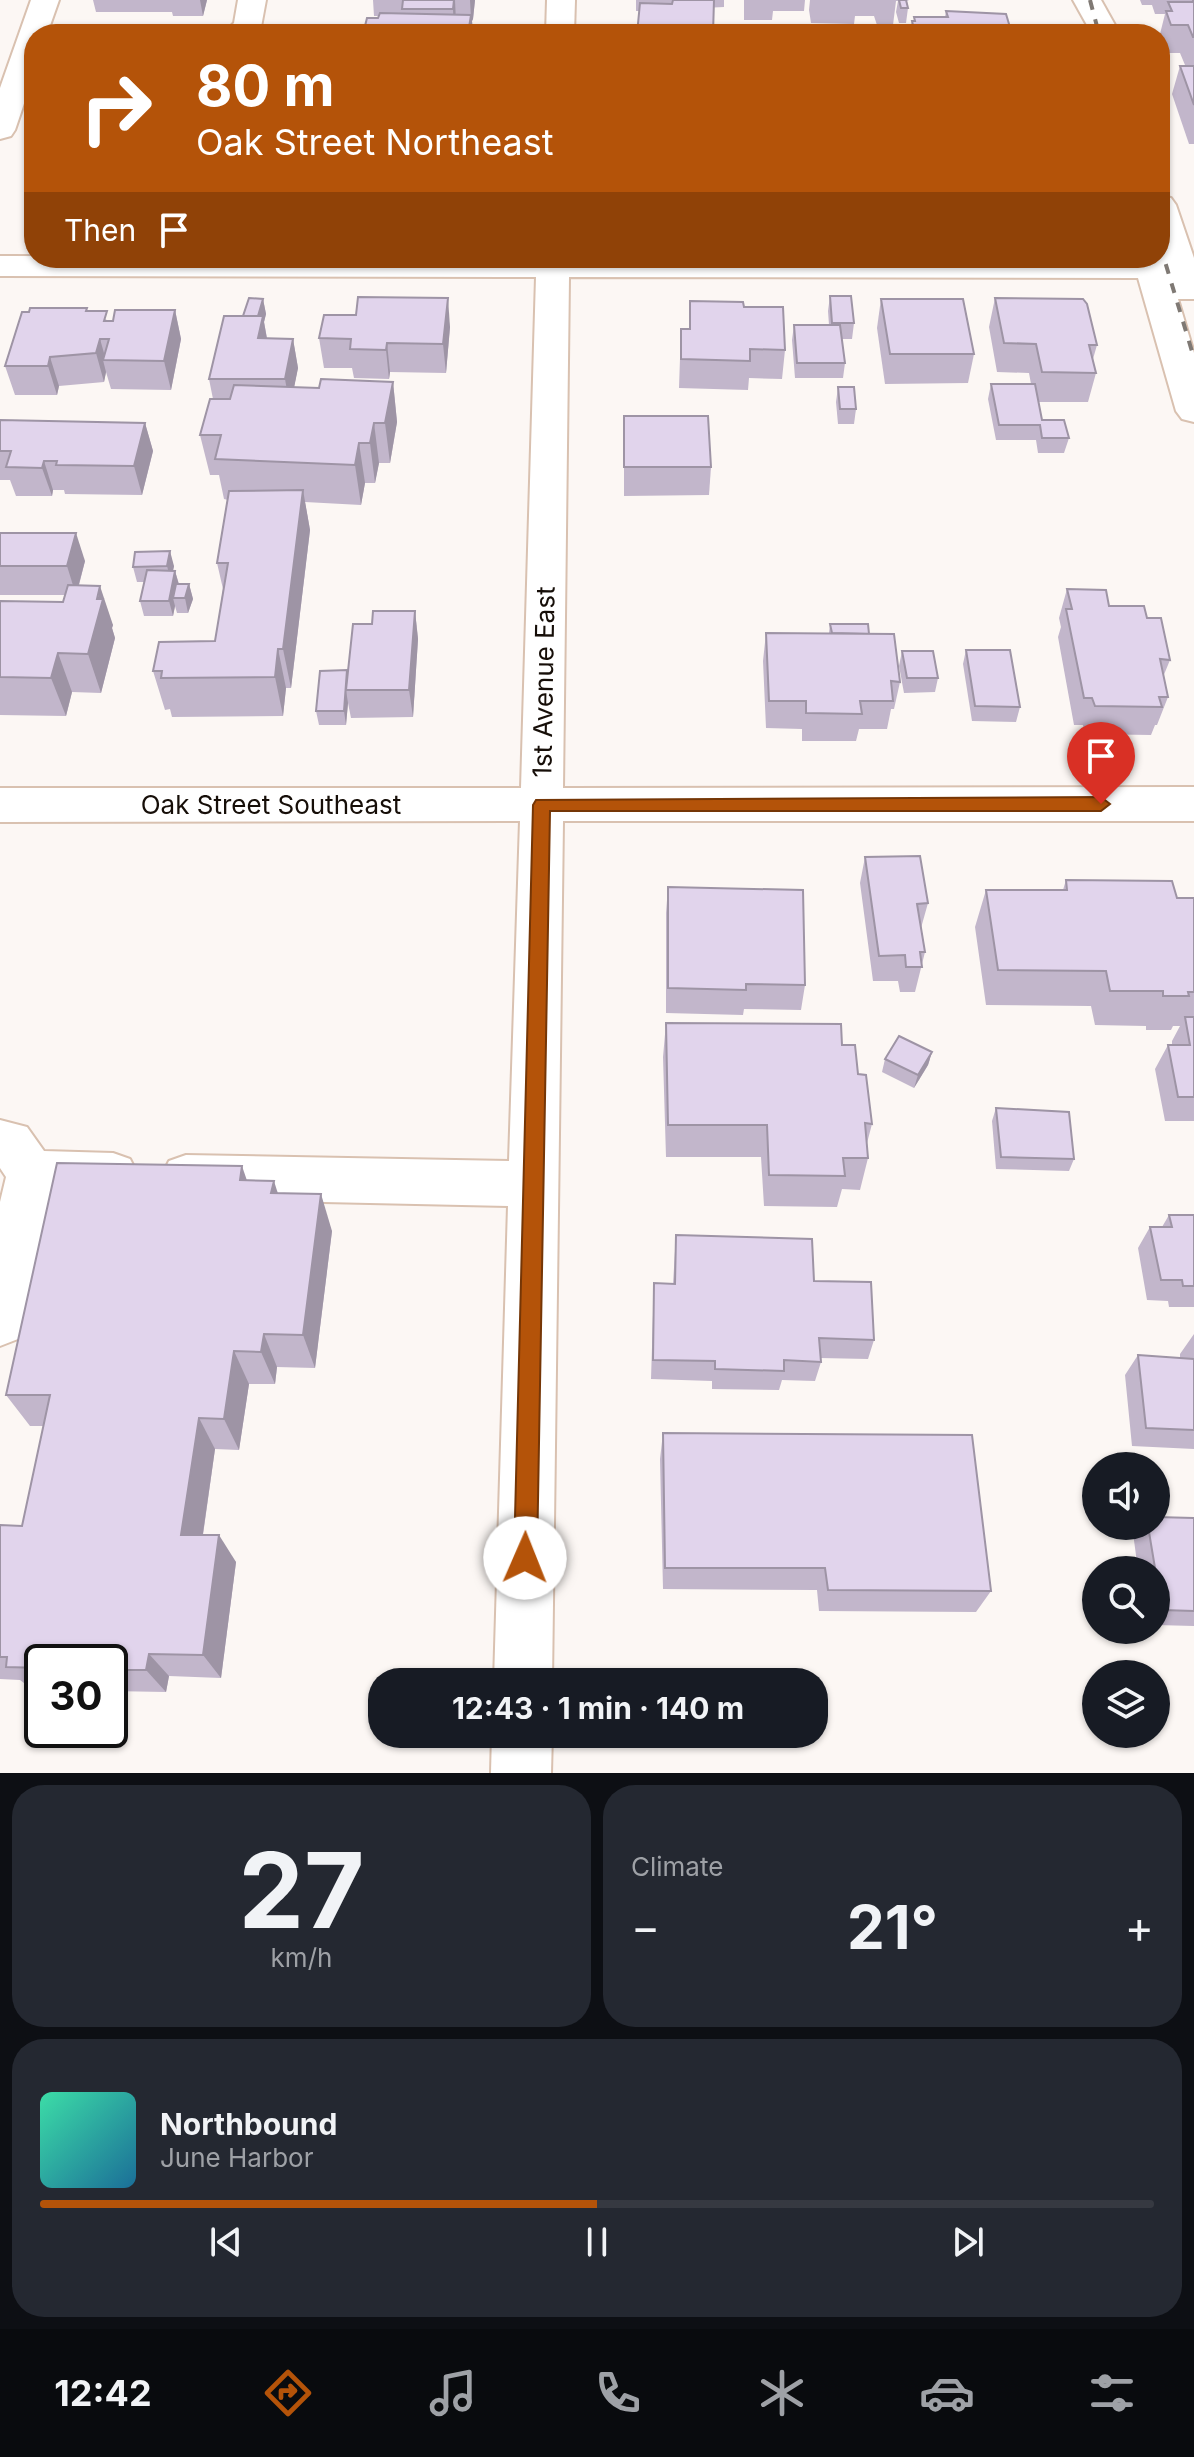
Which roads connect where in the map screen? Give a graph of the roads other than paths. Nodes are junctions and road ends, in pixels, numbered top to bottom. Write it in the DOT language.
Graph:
graph roads {
  1 [pos="45,0"];
  2 [pos="252,0"];
  3 [pos="561,0"];
  4 [pos="1071,0"];
  5 [pos="1087,0"];
  6 [pos="39,24"];
  7 [pos="248,24"];
  8 [pos="560,24"];
  9 [pos="1078,24"];
  10 [pos="1100,24"];
  11 [pos="24,71"];
  12 [pos="0,130"];
  13 [pos="0,266"];
  14 [pos="24,266"];
  15 [pos="553,268"];
  16 [pos="1169,268"];
  17 [pos="1170,268"];
  18 [pos="1194,313"];
  19 [pos="1194,411"];
  20 [pos="1194,804"];
  21 [pos="0,805"];
  22 [pos="542,805"];
  23 [pos="16,1158"];
  24 [pos="533,1184"];
  25 [pos="0,1317"];
  26 [pos="523,1668"];
  27 [pos="522,1748"];
  28 [pos="521,1773"];
  1 -- 6 [label="street"];
  2 -- 7 [label="street"];
  3 -- 8 [label="street"];
  4 -- 9 [label="street"];
  5 -- 10 [label="street"];
  11 -- 12 [label="street"];
  13 -- 14 [label="street"];
  15 -- 22 [label="street, 1st Avenue East"];
  16 -- 19 [label="street"];
  17 -- 18 [label="street"];
  20 -- 22 [label="street, Oak Street Southeast"];
  21 -- 22 [label="street, Oak Street Southeast"];
  22 -- 24 [label="street, 1st Avenue East"];
  23 -- 24 [label="street"];
  23 -- 25 [label="street"];
  24 -- 26 [label="street, 1st Avenue East"];
  27 -- 28 [label="street"];
}
